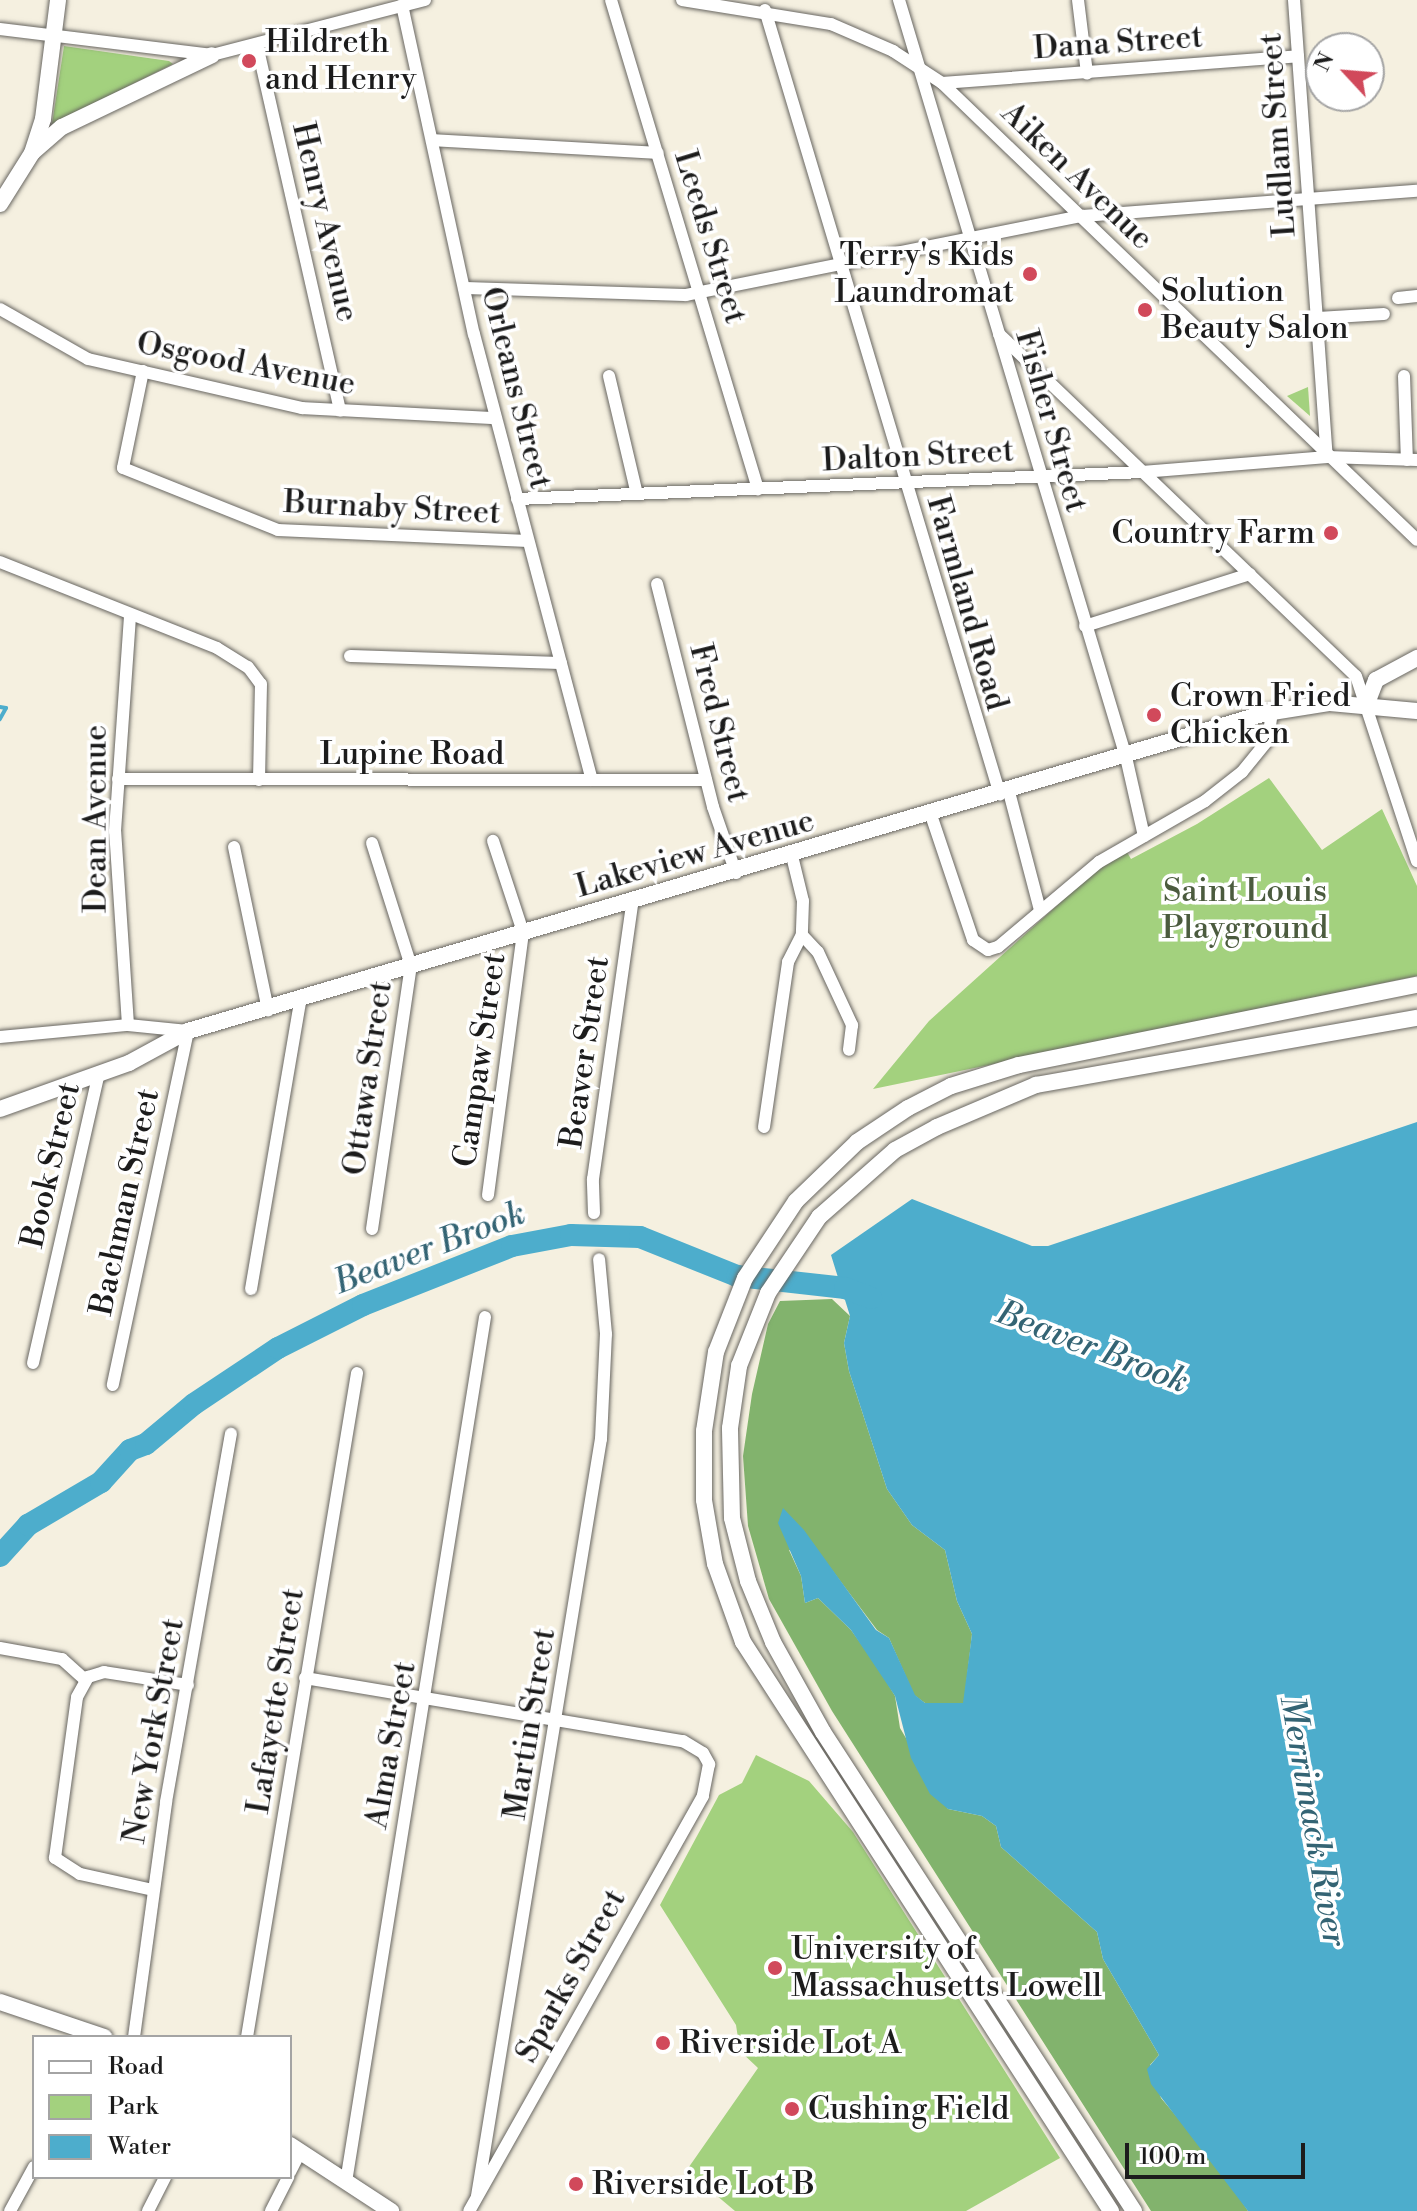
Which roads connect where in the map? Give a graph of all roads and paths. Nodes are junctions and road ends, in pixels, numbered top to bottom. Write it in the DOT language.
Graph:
graph roads {
  1 [pos="58,0"];
  2 [pos="425,0"];
  3 [pos="611,0"];
  4 [pos="682,0"];
  5 [pos="899,0"];
  6 [pos="1078,0"];
  7 [pos="1294,0"];
  8 [pos="402,5"];
  9 [pos="765,10"];
  10 [pos="0,29"];
  11 [pos="53,38"];
  12 [pos="257,45"];
  13 [pos="212,55"];
  14 [pos="1298,56"];
  15 [pos="919,68"];
  16 [pos="1087,73"];
  17 [pos="942,83"];
  18 [pos="432,140"];
  19 [pos="32,153"];
  20 [pos="658,153"];
  21 [pos="1417,191"];
  22 [pos="1309,198"];
  23 [pos="0,204"];
  24 [pos="1082,216"];
  25 [pos="971,239"];
  26 [pos="840,265"];
  27 [pos="464,288"];
  28 [pos="700,293"];
  29 [pos="1417,296"];
  30 [pos="1398,298"];
  31 [pos="0,309"];
  32 [pos="1384,314"];
  33 [pos="1318,318"];
  34 [pos="998,332"];
  35 [pos="143,371"];
  36 [pos="609,376"];
  37 [pos="1404,376"];
  38 [pos="340,411"];
  39 [pos="495,418"];
  40 [pos="1327,457"];
  41 [pos="1412,460"];
  42 [pos="1142,472"];
  43 [pos="1039,476"];
  44 [pos="904,482"];
  45 [pos="758,489"];
  46 [pos="637,494"];
  47 [pos="517,499"];
  48 [pos="1417,540"];
  49 [pos="528,541"];
  50 [pos="0,562"];
  51 [pos="1250,574"];
  52 [pos="657,584"];
  53 [pos="130,615"];
  54 [pos="1085,626"];
  55 [pos="350,656"];
  56 [pos="1417,658"];
  57 [pos="561,663"];
  58 [pos="1366,706"];
  59 [pos="1417,711"];
  60 [pos="1272,713"];
  61 [pos="1126,757"];
  62 [pos="118,779"];
  63 [pos="259,780"];
  64 [pos="592,780"];
  65 [pos="706,780"];
  66 [pos="1004,793"];
  67 [pos="931,815"];
  68 [pos="1144,836"];
  69 [pos="493,841"];
  70 [pos="372,843"];
  71 [pos="234,847"];
  72 [pos="792,856"];
  73 [pos="1417,861"];
  74 [pos="736,873"];
  75 [pos="633,899"];
  76 [pos="1040,910"];
  77 [pos="523,932"];
  78 [pos="802,935"];
  79 [pos="411,966"];
  80 [pos="1417,985"];
  81 [pos="300,1001"];
  82 [pos="268,1010"];
  83 [pos="1417,1018"];
  84 [pos="128,1025"];
  85 [pos="188,1031"];
  86 [pos="0,1037"];
  87 [pos="849,1050"];
  88 [pos="99,1073"];
  89 [pos="0,1109"];
  90 [pos="764,1127"];
  91 [pos="488,1195"];
  92 [pos="594,1213"];
  93 [pos="372,1229"];
  94 [pos="599,1259"];
  95 [pos="251,1289"];
  96 [pos="485,1317"];
  97 [pos="33,1363"];
  98 [pos="357,1373"];
  99 [pos="113,1385"];
  100 [pos="231,1434"];
  101 [pos="0,1648"];
  102 [pos="305,1678"];
  103 [pos="85,1680"];
  104 [pos="188,1685"];
  105 [pos="425,1699"];
  106 [pos="557,1722"];
  107 [pos="153,1890"];
  108 [pos="0,2002"];
  109 [pos="97,2035"];
  110 [pos="134,2035"];
  111 [pos="247,2035"];
  112 [pos="295,2148"];
  113 [pos="32,2171"];
  114 [pos="164,2179"];
  115 [pos="287,2179"];
  116 [pos="346,2182"];
  117 [pos="477,2196"];
  118 [pos="10,2211"];
  119 [pos="148,2211"];
  120 [pos="271,2211"];
  121 [pos="391,2211"];
  122 [pos="469,2211"];
  123 [pos="1111,2211"];
  124 [pos="1134,2211"];
  1 -- 11 [label="main road"];
  2 -- 8 [label="street"];
  3 -- 20 [label="street, Leeds Street"];
  4 -- 9 [label="street, Aiken Avenue"];
  5 -- 15 [label="street"];
  6 -- 16 [label="street"];
  7 -- 14 [label="street, Ludlam Street"];
  8 -- 12 [label="street"];
  8 -- 18 [label="street, Orleans Street"];
  9 -- 15 [label="street, Aiken Avenue"];
  9 -- 26 [label="street, Farmland Road"];
  10 -- 11 [label="street"];
  11 -- 13 [label="street"];
  11 -- 19 [label="main road"];
  12 -- 13 [label="street"];
  12 -- 38 [label="street, Henry Avenue"];
  13 -- 19 [label="main road"];
  14 -- 16 [label="street, Dana Street"];
  14 -- 22 [label="street, Ludlam Street"];
  15 -- 17 [label="street, Aiken Avenue"];
  15 -- 25 [label="street, Fisher Street"];
  16 -- 17 [label="street, Dana Street"];
  17 -- 24 [label="street, Aiken Avenue"];
  18 -- 20 [label="street"];
  18 -- 27 [label="street, Orleans Street"];
  19 -- 23 [label="main road"];
  20 -- 28 [label="street, Leeds Street"];
  21 -- 22 [label="street"];
  22 -- 24 [label="street"];
  22 -- 33 [label="street, Ludlam Street"];
  24 -- 25 [label="street"];
  24 -- 40 [label="street, Aiken Avenue"];
  25 -- 26 [label="street"];
  25 -- 34 [label="street, Fisher Street"];
  26 -- 28 [label="street"];
  26 -- 44 [label="street, Farmland Road"];
  27 -- 28 [label="street"];
  27 -- 39 [label="street, Orleans Street"];
  28 -- 45 [label="street, Leeds Street"];
  29 -- 30 [label="street"];
  31 -- 35 [label="street, Osgood Avenue"];
  32 -- 33 [label="street"];
  33 -- 40 [label="street, Ludlam Street"];
  34 -- 42 [label="street"];
  34 -- 43 [label="street, Fisher Street"];
  35 -- 38 [label="street, Osgood Avenue"];
  35 -- 49 [label="street, Burnaby Street"];
  36 -- 46 [label="street"];
  37 -- 41 [label="street"];
  38 -- 39 [label="street, Osgood Avenue"];
  39 -- 47 [label="street, Orleans Street"];
  40 -- 41 [label="street, Dalton Street"];
  40 -- 42 [label="street, Dalton Street"];
  40 -- 48 [label="street, Aiken Avenue"];
  42 -- 43 [label="street, Dalton Street"];
  42 -- 51 [label="street"];
  43 -- 44 [label="street, Dalton Street"];
  43 -- 54 [label="street, Fisher Street"];
  44 -- 45 [label="street, Dalton Street"];
  44 -- 66 [label="street, Farmland Road"];
  45 -- 46 [label="street, Dalton Street"];
  46 -- 47 [label="street, Dalton Street"];
  47 -- 49 [label="street, Orleans Street"];
  49 -- 57 [label="street, Orleans Street"];
  50 -- 53 [label="street"];
  51 -- 54 [label="street"];
  51 -- 58 [label="street"];
  52 -- 65 [label="street, Fred Street"];
  53 -- 62 [label="street, Dean Avenue"];
  53 -- 63 [label="street"];
  54 -- 61 [label="street, Fisher Street"];
  55 -- 57 [label="street"];
  56 -- 58 [label="main road"];
  57 -- 64 [label="street, Orleans Street"];
  58 -- 59 [label="main road, Lakeview Avenue"];
  58 -- 60 [label="main road, Lakeview Avenue"];
  58 -- 73 [label="street"];
  60 -- 61 [label="main road, Lakeview Avenue"];
  60 -- 68 [label="street"];
  61 -- 66 [label="main road, Lakeview Avenue"];
  61 -- 68 [label="street, Fisher Street"];
  62 -- 63 [label="street, Lupine Road"];
  62 -- 84 [label="street, Dean Avenue"];
  63 -- 64 [label="street, Lupine Road"];
  64 -- 65 [label="street, Lupine Road"];
  65 -- 74 [label="street, Fred Street"];
  66 -- 67 [label="main road, Lakeview Avenue"];
  66 -- 76 [label="street, Farmland Road"];
  67 -- 72 [label="main road, Lakeview Avenue"];
  67 -- 76 [label="street"];
  68 -- 76 [label="street"];
  69 -- 77 [label="street, Campaw Street"];
  70 -- 79 [label="street, Ottawa Street"];
  71 -- 82 [label="street"];
  72 -- 74 [label="main road, Lakeview Avenue"];
  72 -- 78 [label="street"];
  74 -- 75 [label="main road, Lakeview Avenue"];
  75 -- 77 [label="main road, Lakeview Avenue"];
  75 -- 92 [label="street, Beaver Street"];
  77 -- 79 [label="main road, Lakeview Avenue"];
  77 -- 91 [label="street, Campaw Street"];
  78 -- 87 [label="street"];
  78 -- 90 [label="street"];
  79 -- 81 [label="main road, Lakeview Avenue"];
  79 -- 93 [label="street, Ottawa Street"];
  80 -- 123 [label="main road"];
  81 -- 82 [label="main road, Lakeview Avenue"];
  81 -- 95 [label="street"];
  82 -- 85 [label="main road, Lakeview Avenue"];
  83 -- 124 [label="main road"];
  84 -- 85 [label="street"];
  84 -- 86 [label="street"];
  85 -- 88 [label="main road, Lakeview Avenue"];
  85 -- 99 [label="street, Bachman Street"];
  88 -- 89 [label="main road, Lakeview Avenue"];
  88 -- 97 [label="street, Book Street"];
  94 -- 106 [label="street, Martin Street"];
  96 -- 105 [label="street, Alma Street"];
  98 -- 102 [label="street, Lafayette Street"];
  100 -- 104 [label="street, New York Street"];
  101 -- 103 [label="street"];
  102 -- 105 [label="street"];
  102 -- 111 [label="street, Lafayette Street"];
  103 -- 104 [label="street"];
  103 -- 107 [label="street"];
  104 -- 107 [label="street, New York Street"];
  105 -- 106 [label="street"];
  105 -- 116 [label="street, Alma Street"];
  106 -- 117 [label="street, Martin Street"];
  106 -- 117 [label="street, Sparks Street"];
  107 -- 110 [label="street, New York Street"];
  108 -- 109 [label="main road"];
  112 -- 116 [label="main road"];
  113 -- 118 [label="street"];
  114 -- 119 [label="street"];
  115 -- 120 [label="street"];
  116 -- 121 [label="main road"];
  117 -- 122 [label="street, Sparks Street"];
}
